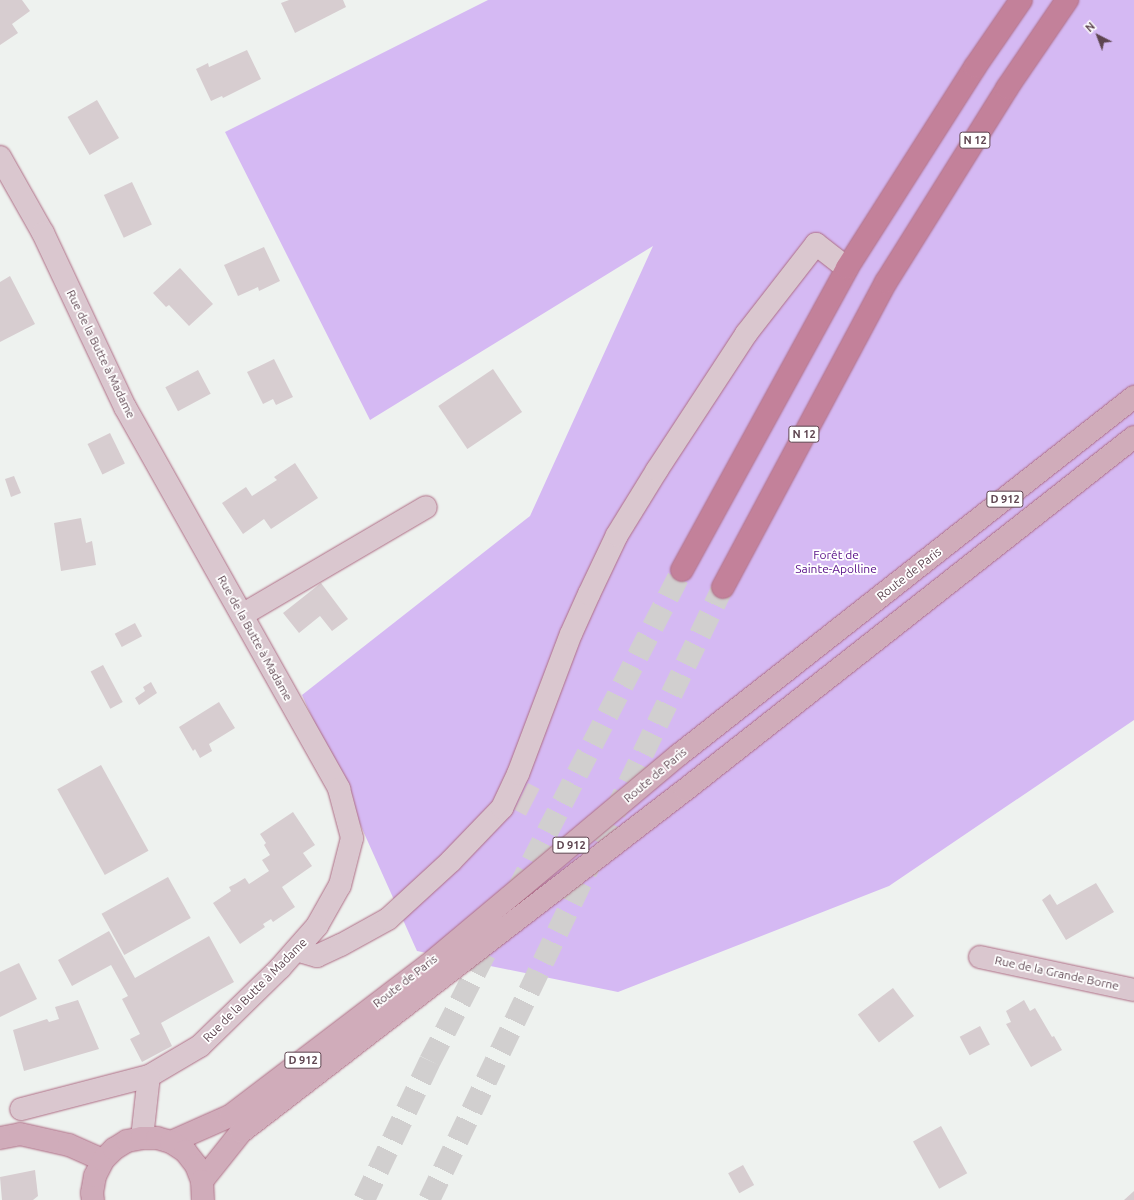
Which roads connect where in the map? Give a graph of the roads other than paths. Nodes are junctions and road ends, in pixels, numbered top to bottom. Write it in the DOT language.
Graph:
graph roads {
  1 [pos="1022,0"];
  2 [pos="1067,0"];
  3 [pos="0,157"];
  4 [pos="847,268"];
  5 [pos="1134,397"];
  6 [pos="1134,438"];
  7 [pos="426,507"];
  8 [pos="682,570"];
  9 [pos="723,587"];
  10 [pos="242,615"];
  11 [pos="296,950"];
  12 [pos="980,956"];
  13 [pos="1134,990"];
  14 [pos="150,1076"];
  15 [pos="21,1108"];
  16 [pos="0,1138"];
  17 [pos="142,1138"];
  18 [pos="171,1142"];
  19 [pos="103,1160"];
  20 [pos="203,1191"];
  21 [pos="93,1200"];
  1 -- 4 [label="highway"];
  2 -- 9 [label="highway, N 12"];
  3 -- 10 [label="street, Rue de la Butte à Madame"];
  4 -- 8 [label="highway"];
  4 -- 11 [label="street"];
  5 -- 18 [label="main road, Route de Paris / D 912"];
  6 -- 20 [label="main road, Route de Paris / D 912"];
  7 -- 10 [label="street"];
  10 -- 11 [label="street, Rue de la Butte à Madame"];
  11 -- 14 [label="street, Rue de la Butte à Madame"];
  12 -- 13 [label="street, Rue de la Grande Borne"];
  14 -- 15 [label="street, Rue de la Butte à Madame"];
  14 -- 17 [label="street"];
  16 -- 19 [label="main road"];
  17 -- 18 [label="main road"];
  17 -- 19 [label="main road"];
  18 -- 20 [label="main road"];
  19 -- 21 [label="main road"];
}
